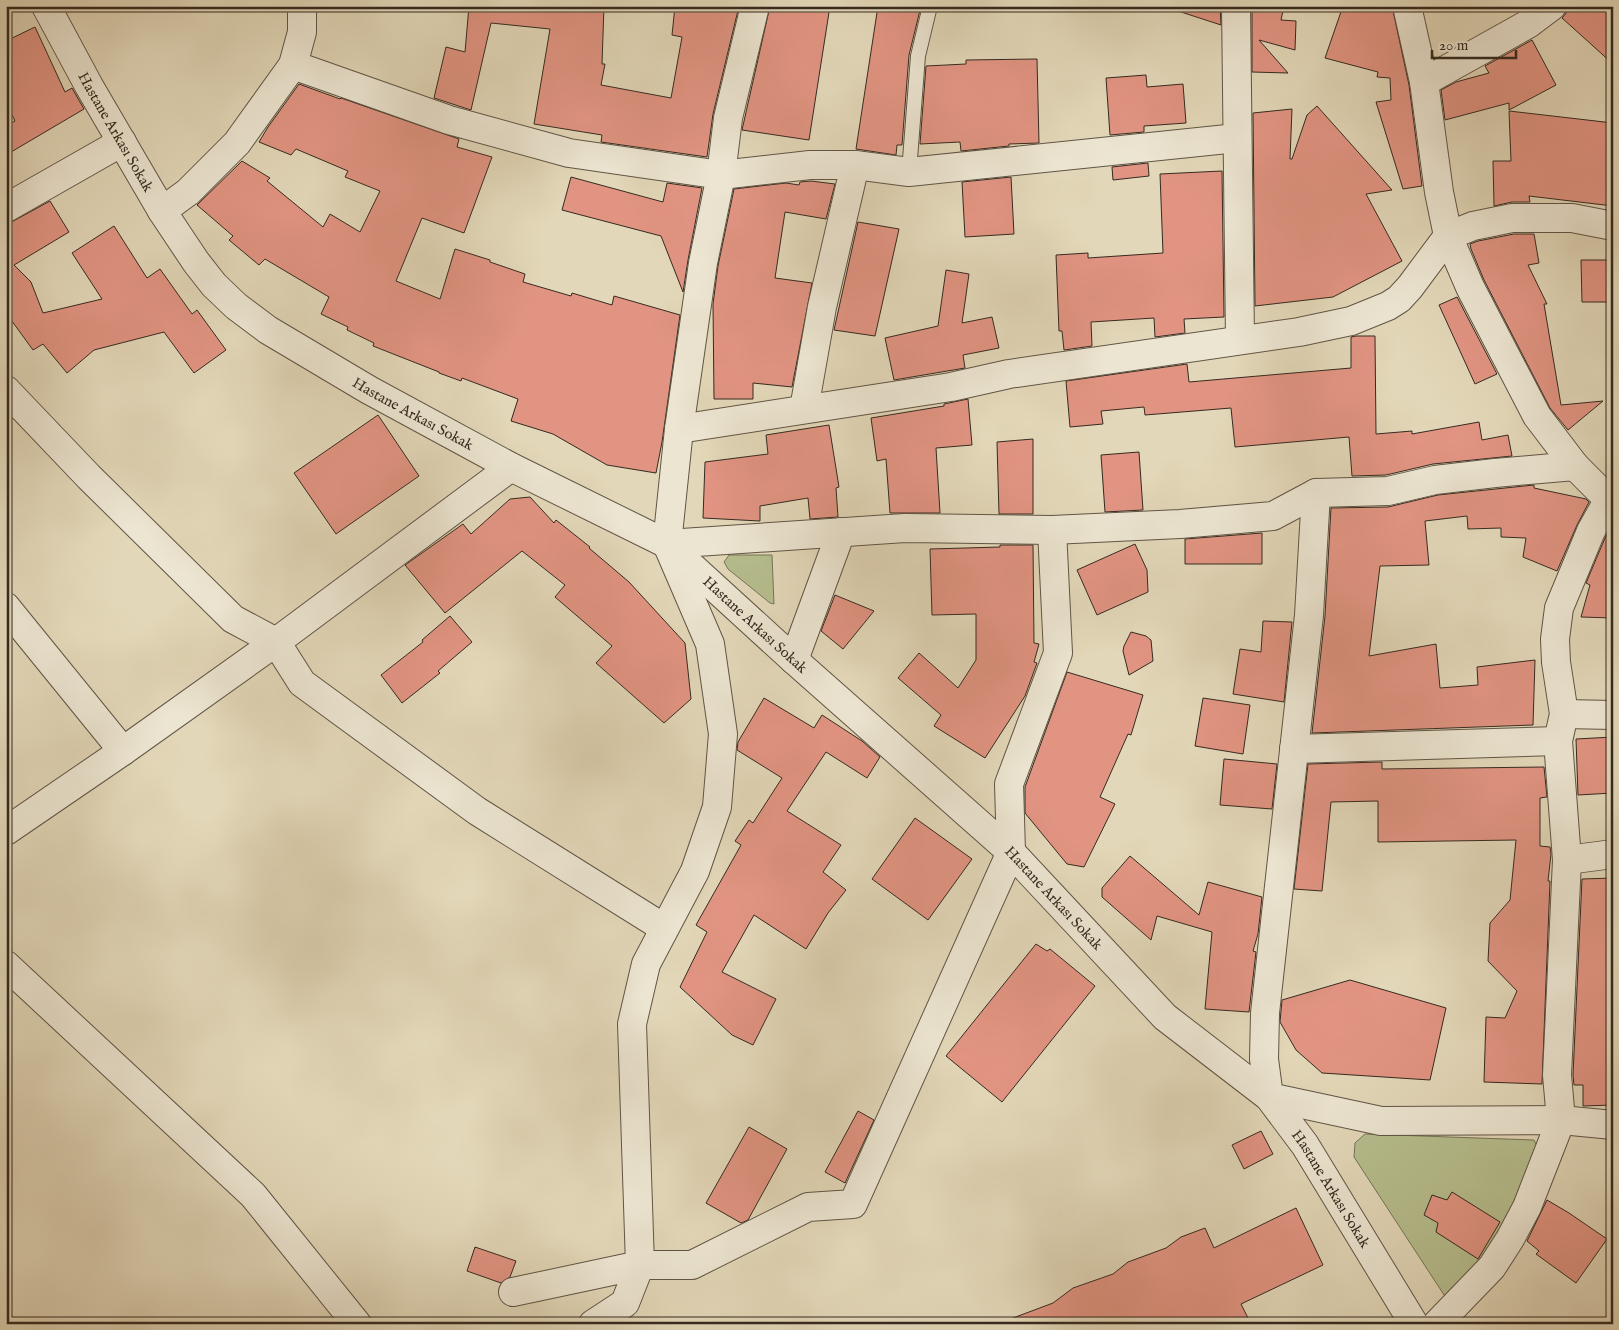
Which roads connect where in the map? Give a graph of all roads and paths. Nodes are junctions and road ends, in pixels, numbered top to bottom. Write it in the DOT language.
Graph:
graph roads {
  1 [pos="46,6"];
  2 [pos="302,6"];
  3 [pos="755,6"];
  4 [pos="930,6"];
  5 [pos="1236,6"];
  6 [pos="1407,6"];
  7 [pos="1552,6"];
  8 [pos="293,65"];
  9 [pos="1424,82"];
  10 [pos="1237,138"];
  11 [pos="122,142"];
  12 [pos="855,165"];
  13 [pos="909,172"];
  14 [pos="721,175"];
  15 [pos="6,208"];
  16 [pos="162,211"];
  17 [pos="1613,226"];
  18 [pos="1448,236"];
  19 [pos="1240,340"];
  20 [pos="6,390"];
  21 [pos="804,409"];
  22 [pos="679,429"];
  23 [pos="1575,466"];
  24 [pos="511,467"];
  25 [pos="1316,493"];
  26 [pos="1611,499"];
  27 [pos="1052,530"];
  28 [pos="841,532"];
  29 [pos="667,544"];
  30 [pos="6,607"];
  31 [pos="276,642"];
  32 [pos="794,660"];
  33 [pos="1564,714"];
  34 [pos="1613,715"];
  35 [pos="1558,741"];
  36 [pos="1294,749"];
  37 [pos="124,751"];
  38 [pos="6,831"];
  39 [pos="1011,852"];
  40 [pos="1613,854"];
  41 [pos="1567,860"];
  42 [pos="664,928"];
  43 [pos="6,965"];
  44 [pos="1269,1098"];
  45 [pos="1560,1120"];
  46 [pos="1613,1125"];
  47 [pos="640,1265"];
  48 [pos="513,1292"];
  49 [pos="357,1324"];
  50 [pos="593,1324"];
  51 [pos="1414,1324"];
  52 [pos="1437,1324"];
  1 -- 11 [label="street, Hastane Arkası Sokak"];
  2 -- 8 [label="street"];
  3 -- 14 [label="street"];
  4 -- 13 [label="lane"];
  5 -- 10 [label="street"];
  6 -- 9 [label="street"];
  7 -- 9 [label="street"];
  8 -- 14 [label="street"];
  8 -- 16 [label="street"];
  9 -- 18 [label="street"];
  10 -- 13 [label="street"];
  10 -- 19 [label="street"];
  11 -- 15 [label="street"];
  11 -- 16 [label="street, Hastane Arkası Sokak"];
  12 -- 13 [label="street"];
  12 -- 14 [label="street"];
  12 -- 21 [label="street"];
  14 -- 22 [label="street"];
  16 -- 24 [label="street, Hastane Arkası Sokak"];
  17 -- 18 [label="street"];
  18 -- 19 [label="street"];
  18 -- 23 [label="street"];
  19 -- 21 [label="street"];
  20 -- 31 [label="street"];
  21 -- 22 [label="street"];
  22 -- 29 [label="street"];
  23 -- 25 [label="street"];
  23 -- 26 [label="street"];
  24 -- 29 [label="street, Hastane Arkası Sokak"];
  24 -- 31 [label="street"];
  25 -- 27 [label="street"];
  25 -- 36 [label="street"];
  26 -- 33 [label="street"];
  27 -- 28 [label="street"];
  27 -- 39 [label="street"];
  28 -- 29 [label="street"];
  28 -- 32 [label="street"];
  29 -- 32 [label="street, Hastane Arkası Sokak"];
  29 -- 42 [label="street"];
  30 -- 37 [label="street"];
  31 -- 37 [label="street"];
  31 -- 42 [label="street"];
  32 -- 39 [label="street, Hastane Arkası Sokak"];
  33 -- 34 [label="street"];
  33 -- 35 [label="street"];
  35 -- 36 [label="street"];
  35 -- 41 [label="street"];
  36 -- 44 [label="street"];
  37 -- 38 [label="street"];
  39 -- 44 [label="street, Hastane Arkası Sokak"];
  39 -- 47 [label="street"];
  40 -- 41 [label="street"];
  41 -- 45 [label="street"];
  42 -- 47 [label="street"];
  43 -- 49 [label="street"];
  44 -- 45 [label="street"];
  44 -- 51 [label="street, Hastane Arkası Sokak"];
  45 -- 46 [label="street"];
  45 -- 52 [label="street"];
  47 -- 48 [label="street"];
  47 -- 50 [label="street"];
}
